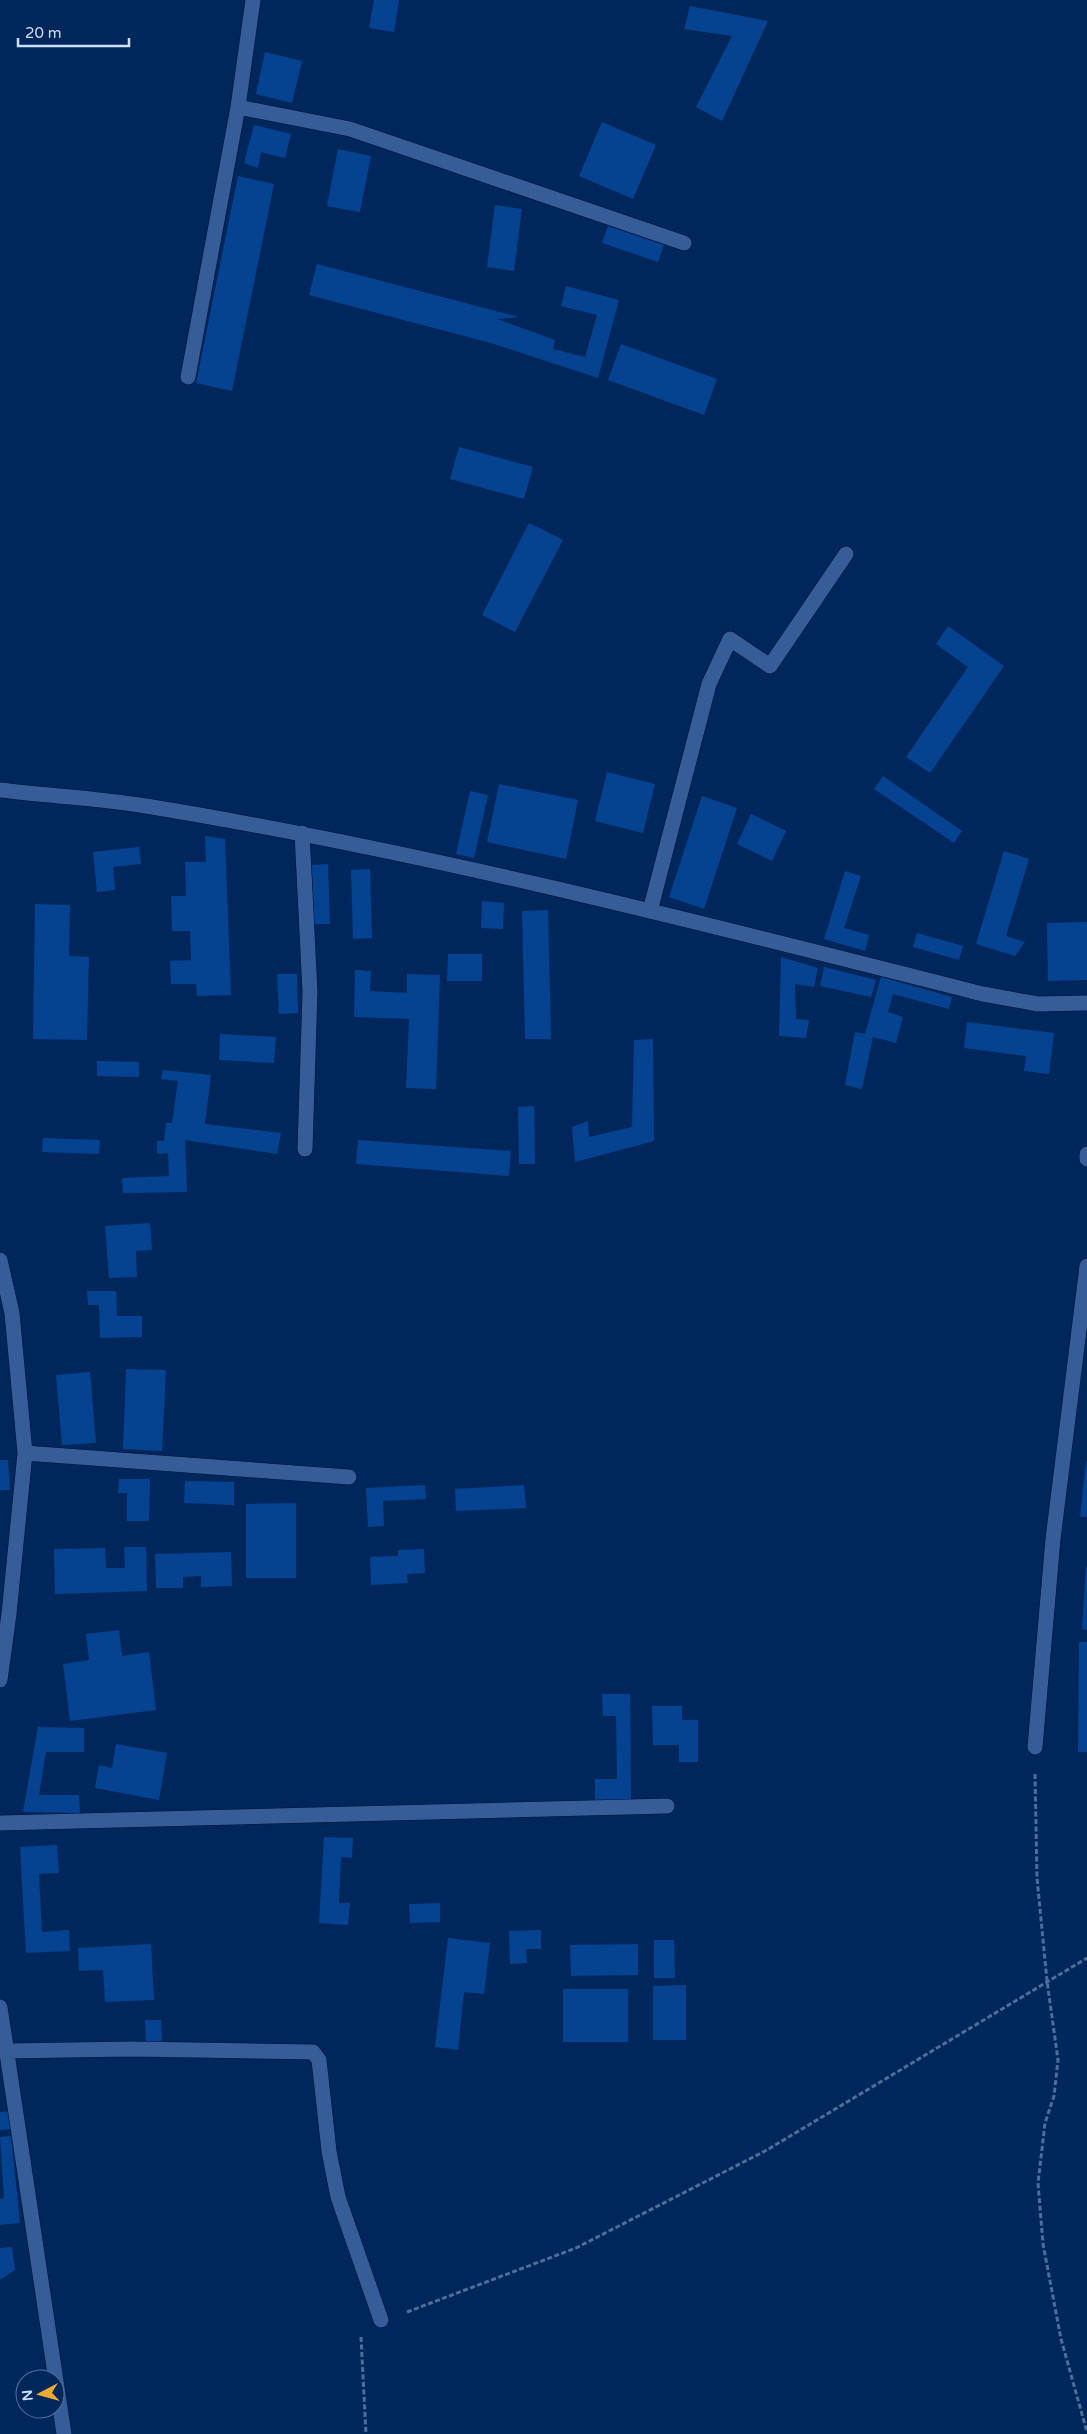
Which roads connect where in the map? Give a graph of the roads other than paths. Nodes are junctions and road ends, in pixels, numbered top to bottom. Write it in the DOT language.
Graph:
graph roads {
  1 [pos="253,0"];
  2 [pos="238,107"];
  3 [pos="684,243"];
  4 [pos="188,377"];
  5 [pos="846,554"];
  6 [pos="0,790"];
  7 [pos="302,834"];
  8 [pos="650,911"];
  9 [pos="1087,1002"];
  10 [pos="304,1149"];
  11 [pos="1087,1154"];
  12 [pos="1087,1159"];
  13 [pos="0,1260"];
  14 [pos="1087,1266"];
  15 [pos="25,1453"];
  16 [pos="349,1477"];
  17 [pos="4,1614"];
  18 [pos="0,1680"];
  19 [pos="1034,1747"];
  20 [pos="667,1806"];
  21 [pos="0,1823"];
  22 [pos="0,2007"];
  23 [pos="7,2051"];
  24 [pos="381,2320"];
  25 [pos="64,2434"];
  1 -- 2 [label="street"];
  2 -- 3 [label="street"];
  2 -- 4 [label="street"];
  5 -- 8 [label="street"];
  6 -- 7 [label="street"];
  7 -- 8 [label="street"];
  7 -- 10 [label="street"];
  8 -- 9 [label="street"];
  11 -- 12 [label="street"];
  13 -- 15 [label="street"];
  14 -- 19 [label="street"];
  15 -- 16 [label="street"];
  15 -- 17 [label="street"];
  17 -- 18 [label="street"];
  20 -- 21 [label="street"];
  22 -- 23 [label="street"];
  23 -- 24 [label="street"];
  23 -- 25 [label="street"];
}
